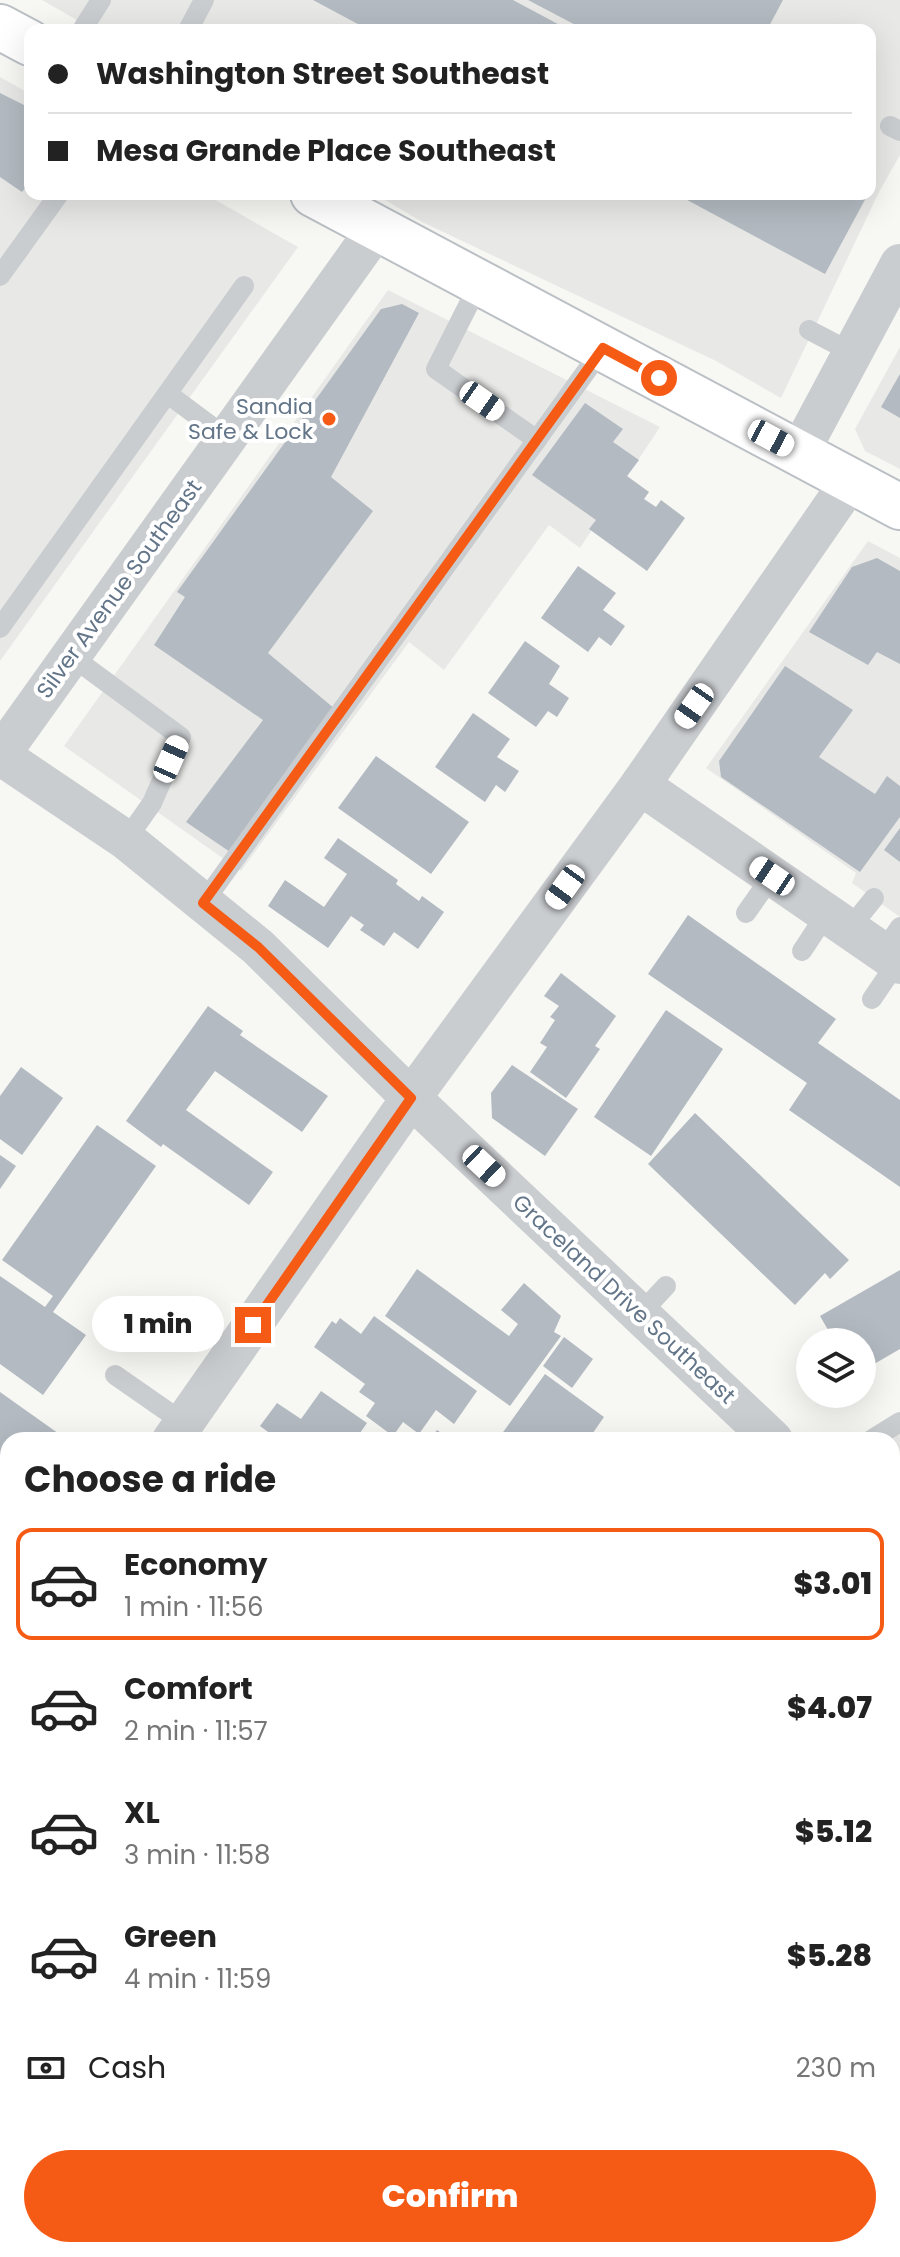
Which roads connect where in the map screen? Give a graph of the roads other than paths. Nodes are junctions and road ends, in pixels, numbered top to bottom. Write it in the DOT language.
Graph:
graph roads {
  1 [pos="101,0"];
  2 [pos="204,0"];
  3 [pos="86,24"];
  4 [pos="191,24"];
  5 [pos="0,27"];
  6 [pos="24,40"];
  7 [pos="55,200"];
  8 [pos="324,200"];
  9 [pos="377,228"];
  10 [pos="900,264"];
  11 [pos="0,276"];
  12 [pos="480,282"];
  13 [pos="244,286"];
  14 [pos="809,330"];
  15 [pos="603,348"];
  16 [pos="853,353"];
  17 [pos="168,394"];
  18 [pos="227,438"];
  19 [pos="537,440"];
  20 [pos="799,453"];
  21 [pos="851,480"];
  22 [pos="900,507"];
  23 [pos="0,628"];
  24 [pos="71,656"];
  25 [pos="0,755"];
  26 [pos="640,785"];
  27 [pos="126,840"];
  28 [pos="772,876"];
  29 [pos="874,898"];
  30 [pos="203,903"];
  31 [pos="746,913"];
  32 [pos="838,921"];
  33 [pos="802,951"];
  34 [pos="895,951"];
  35 [pos="872,999"];
  36 [pos="411,1098"];
  37 [pos="115,1375"];
  38 [pos="178,1431"];
  39 [pos="766,1432"];
  1 -- 3 [label="lane"];
  2 -- 4 [label="lane"];
  5 -- 6 [label="street"];
  7 -- 11 [label="lane"];
  8 -- 9 [label="street"];
  9 -- 12 [label="street"];
  9 -- 18 [label="street, Silver Avenue Southeast"];
  10 -- 16 [label="street"];
  12 -- 15 [label="street"];
  12 -- 19 [label="lane"];
  13 -- 17 [label="lane"];
  14 -- 16 [label="lane"];
  15 -- 19 [label="lane"];
  15 -- 20 [label="street"];
  16 -- 20 [label="street"];
  17 -- 18 [label="lane"];
  17 -- 23 [label="lane"];
  18 -- 24 [label="street, Silver Avenue Southeast"];
  19 -- 30 [label="lane"];
  20 -- 21 [label="street"];
  21 -- 22 [label="street"];
  21 -- 26 [label="street"];
  24 -- 25 [label="street, Silver Avenue Southeast"];
  24 -- 27 [label="lane"];
  25 -- 27 [label="street, Graceland Drive Southeast"];
  26 -- 28 [label="street"];
  26 -- 36 [label="street"];
  27 -- 30 [label="street, Graceland Drive Southeast"];
  28 -- 31 [label="lane"];
  28 -- 32 [label="street"];
  29 -- 32 [label="lane"];
  30 -- 36 [label="street, Graceland Drive Southeast"];
  32 -- 33 [label="lane"];
  32 -- 34 [label="street"];
  34 -- 35 [label="lane"];
  36 -- 38 [label="street"];
  36 -- 39 [label="street, Graceland Drive Southeast"];
  37 -- 38 [label="lane"];
}
